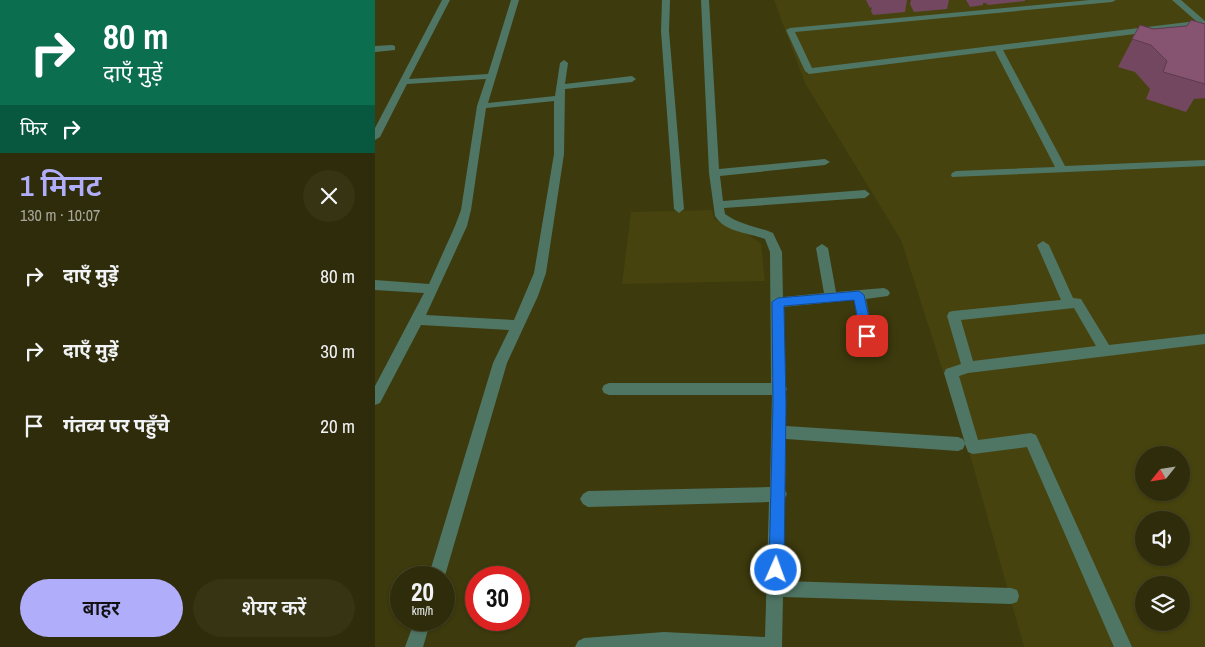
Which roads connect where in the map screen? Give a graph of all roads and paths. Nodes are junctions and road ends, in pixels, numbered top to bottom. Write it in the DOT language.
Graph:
graph roads {
  1 [pos="446,0"];
  2 [pos="515,0"];
  3 [pos="666,0"];
  4 [pos="705,0"];
  5 [pos="1112,0"];
  6 [pos="1176,0"];
  7 [pos="1203,24"];
  8 [pos="997,47"];
  9 [pos="392,48"];
  10 [pos="375,49"];
  11 [pos="564,64"];
  12 [pos="492,76"];
  13 [pos="633,79"];
  14 [pos="404,82"];
  15 [pos="560,92"];
  16 [pos="482,106"];
  17 [pos="375,137"];
  18 [pos="825,162"];
  19 [pos="1205,163"];
  20 [pos="1062,170"];
  21 [pos="714,173"];
  22 [pos="956,175"];
  23 [pos="865,194"];
  24 [pos="719,205"];
  25 [pos="679,209"];
  26 [pos="1043,245"];
  27 [pos="822,248"];
  28 [pos="375,285"];
  29 [pos="432,289"];
  30 [pos="884,293"];
  31 [pos="859,295"];
  32 [pos="831,298"];
  33 [pos="778,302"];
  34 [pos="1069,304"];
  35 [pos="419,320"];
  36 [pos="516,325"];
  37 [pos="867,336"];
  38 [pos="1205,339"];
  39 [pos="1106,351"];
  40 [pos="968,367"];
  41 [pos="381,375"];
  42 [pos="779,388"];
  43 [pos="609,389"];
  44 [pos="375,399"];
  45 [pos="779,432"];
  46 [pos="958,444"];
  47 [pos="779,494"];
  48 [pos="588,499"];
  49 [pos="440,566"];
  50 [pos="776,589"];
  51 [pos="1011,596"];
  52 [pos="419,631"];
  53 [pos="773,646"];
  54 [pos="414,647"];
  55 [pos="584,647"];
  56 [pos="1123,647"];
  1 -- 14 [label="street"];
  2 -- 12 [label="street"];
  3 -- 25 [label="street"];
  4 -- 21 [label="street"];
  5 -- 8 [label="street"];
  6 -- 7 [label="street"];
  7 -- 8 [label="street"];
  8 -- 20 [label="street"];
  9 -- 10 [label="street"];
  11 -- 15 [label="street"];
  12 -- 14 [label="street"];
  12 -- 16 [label="street"];
  13 -- 15 [label="street"];
  14 -- 17 [label="street"];
  15 -- 16 [label="street"];
  15 -- 36 [label="street"];
  16 -- 29 [label="street"];
  18 -- 21 [label="street"];
  19 -- 20 [label="street"];
  20 -- 22 [label="street"];
  21 -- 24 [label="street"];
  23 -- 24 [label="street"];
  24 -- 33 [label="street"];
  26 -- 34 [label="street"];
  27 -- 32 [label="street"];
  28 -- 29 [label="street"];
  29 -- 35 [label="street"];
  30 -- 31 [label="street"];
  31 -- 32 [label="street"];
  31 -- 37 [label="street"];
  32 -- 33 [label="street"];
  33 -- 42 [label="street"];
  34 -- 39 [label="street"];
  34 -- 40 [label="street"];
  35 -- 36 [label="street"];
  35 -- 41 [label="street"];
  36 -- 49 [label="street"];
  38 -- 39 [label="street"];
  39 -- 40 [label="street"];
  40 -- 56 [label="street"];
  41 -- 44 [label="street"];
  42 -- 43 [label="street"];
  42 -- 45 [label="street"];
  45 -- 46 [label="street"];
  45 -- 47 [label="street"];
  47 -- 48 [label="street"];
  47 -- 50 [label="street"];
  50 -- 51 [label="street"];
  50 -- 53 [label="street"];
  52 -- 54 [label="street"];
  53 -- 55 [label="street"];
}
